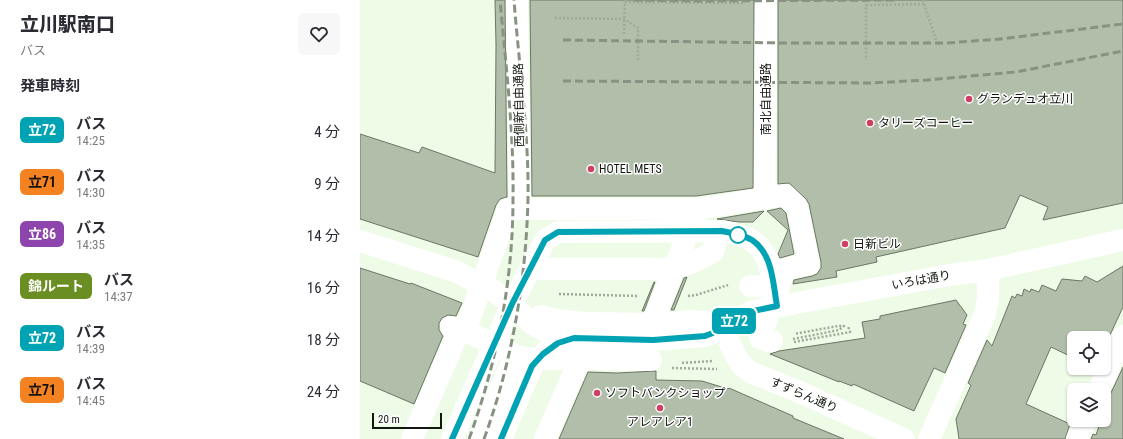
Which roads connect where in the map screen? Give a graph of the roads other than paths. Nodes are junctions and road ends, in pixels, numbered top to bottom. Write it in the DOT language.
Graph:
graph roads {
  1 [pos="517,0"];
  2 [pos="766,0"];
  3 [pos="769,209"];
  4 [pos="697,210"];
  5 [pos="534,214"];
  6 [pos="706,231"];
  7 [pos="1123,240"];
  8 [pos="360,241"];
  9 [pos="530,269"];
  10 [pos="988,270"];
  11 [pos="750,286"];
  12 [pos="778,297"];
  13 [pos="512,304"];
  14 [pos="723,329"];
  15 [pos="463,335"];
  16 [pos="1123,336"];
  17 [pos="574,338"];
  18 [pos="779,341"];
  19 [pos="515,355"];
  20 [pos="569,364"];
  21 [pos="1102,383"];
  22 [pos="1083,427"];
  23 [pos="869,432"];
  24 [pos="412,439"];
  25 [pos="452,439"];
  26 [pos="478,439"];
  27 [pos="501,439"];
  28 [pos="545,439"];
  29 [pos="904,439"];
  30 [pos="929,439"];
  31 [pos="1077,439"];
  1 -- 5 [label="street, 西側新自由通路"];
  2 -- 3 [label="street, 南北自由通路"];
  3 -- 4 [label="street"];
  3 -- 12 [label="street"];
  4 -- 5 [label="street"];
  4 -- 20 [label="street"];
  5 -- 15 [label="street"];
  6 -- 9 [label="street"];
  6 -- 9 [label="street"];
  6 -- 12 [label="street"];
  7 -- 10 [label="street, いろは通り"];
  8 -- 13 [label="street"];
  9 -- 13 [label="street"];
  10 -- 12 [label="street, いろは通り"];
  10 -- 30 [label="street"];
  11 -- 12 [label="street"];
  12 -- 14 [label="street, いろは通り"];
  12 -- 18 [label="street"];
  13 -- 14 [label="street"];
  13 -- 17 [label="street"];
  13 -- 25 [label="street"];
  14 -- 17 [label="street"];
  14 -- 23 [label="street, すずらん通り"];
  15 -- 19 [label="street"];
  15 -- 24 [label="street"];
  16 -- 21 [label="street"];
  17 -- 27 [label="street"];
  19 -- 20 [label="street"];
  19 -- 26 [label="street"];
  20 -- 28 [label="street"];
  22 -- 31 [label="street"];
  23 -- 29 [label="street, すずらん通り"];
}
